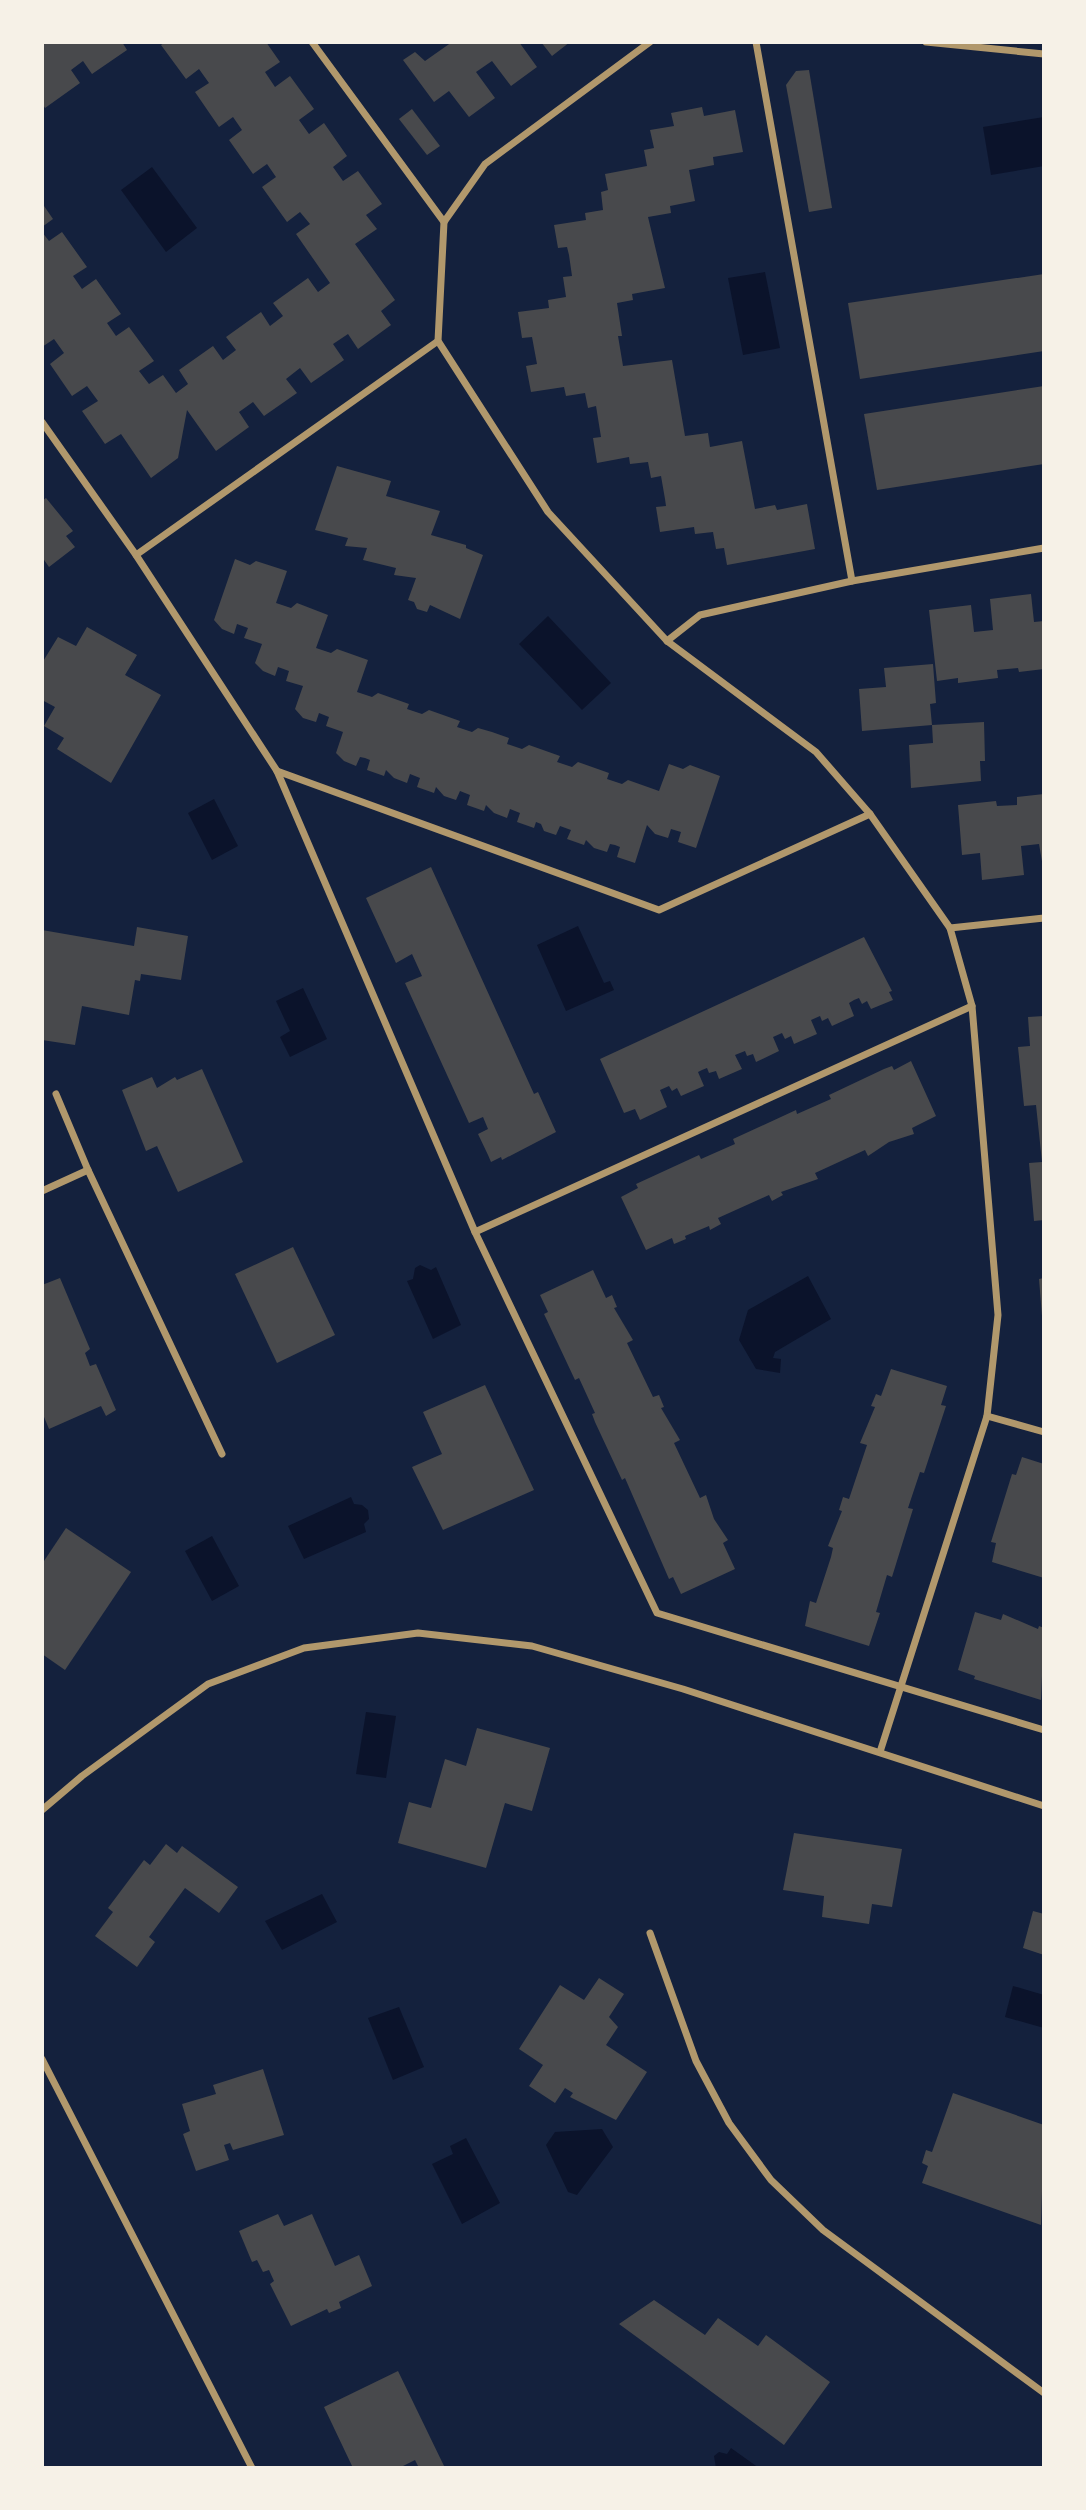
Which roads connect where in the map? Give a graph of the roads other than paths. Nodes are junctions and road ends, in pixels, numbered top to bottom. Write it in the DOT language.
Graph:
graph roads {
  1 [pos="312,42"];
  2 [pos="650,42"];
  3 [pos="757,42"];
  4 [pos="926,42"];
  5 [pos="1044,54"];
  6 [pos="444,222"];
  7 [pos="438,341"];
  8 [pos="42,422"];
  9 [pos="1044,548"];
  10 [pos="136,555"];
  11 [pos="852,581"];
  12 [pos="667,641"];
  13 [pos="277,771"];
  14 [pos="870,814"];
  15 [pos="1044,918"];
  16 [pos="950,928"];
  17 [pos="972,1006"];
  18 [pos="56,1094"];
  19 [pos="88,1170"];
  20 [pos="42,1191"];
  21 [pos="475,1232"];
  22 [pos="987,1416"];
  23 [pos="1044,1432"];
  24 [pos="222,1454"];
  25 [pos="902,1686"];
  26 [pos="1044,1730"];
  27 [pos="880,1752"];
  28 [pos="1044,1806"];
  29 [pos="42,1810"];
  30 [pos="650,1933"];
  31 [pos="42,2059"];
  32 [pos="1044,2393"];
  33 [pos="252,2468"];
  1 -- 6 [label="street"];
  2 -- 6 [label="street"];
  3 -- 11 [label="street"];
  4 -- 5 [label="street"];
  6 -- 7 [label="street"];
  7 -- 10 [label="street"];
  7 -- 12 [label="street"];
  8 -- 10 [label="street"];
  9 -- 11 [label="street"];
  10 -- 13 [label="street"];
  11 -- 12 [label="street"];
  12 -- 14 [label="street"];
  13 -- 14 [label="street"];
  13 -- 21 [label="street"];
  14 -- 16 [label="street"];
  15 -- 16 [label="street"];
  16 -- 17 [label="street"];
  17 -- 21 [label="street"];
  17 -- 22 [label="street"];
  18 -- 19 [label="street"];
  19 -- 20 [label="street"];
  19 -- 24 [label="street"];
  21 -- 25 [label="street"];
  22 -- 23 [label="street"];
  22 -- 25 [label="street"];
  25 -- 26 [label="street"];
  25 -- 27 [label="street"];
  27 -- 28 [label="street"];
  27 -- 29 [label="street"];
  30 -- 32 [label="street"];
  31 -- 33 [label="street"];
}
